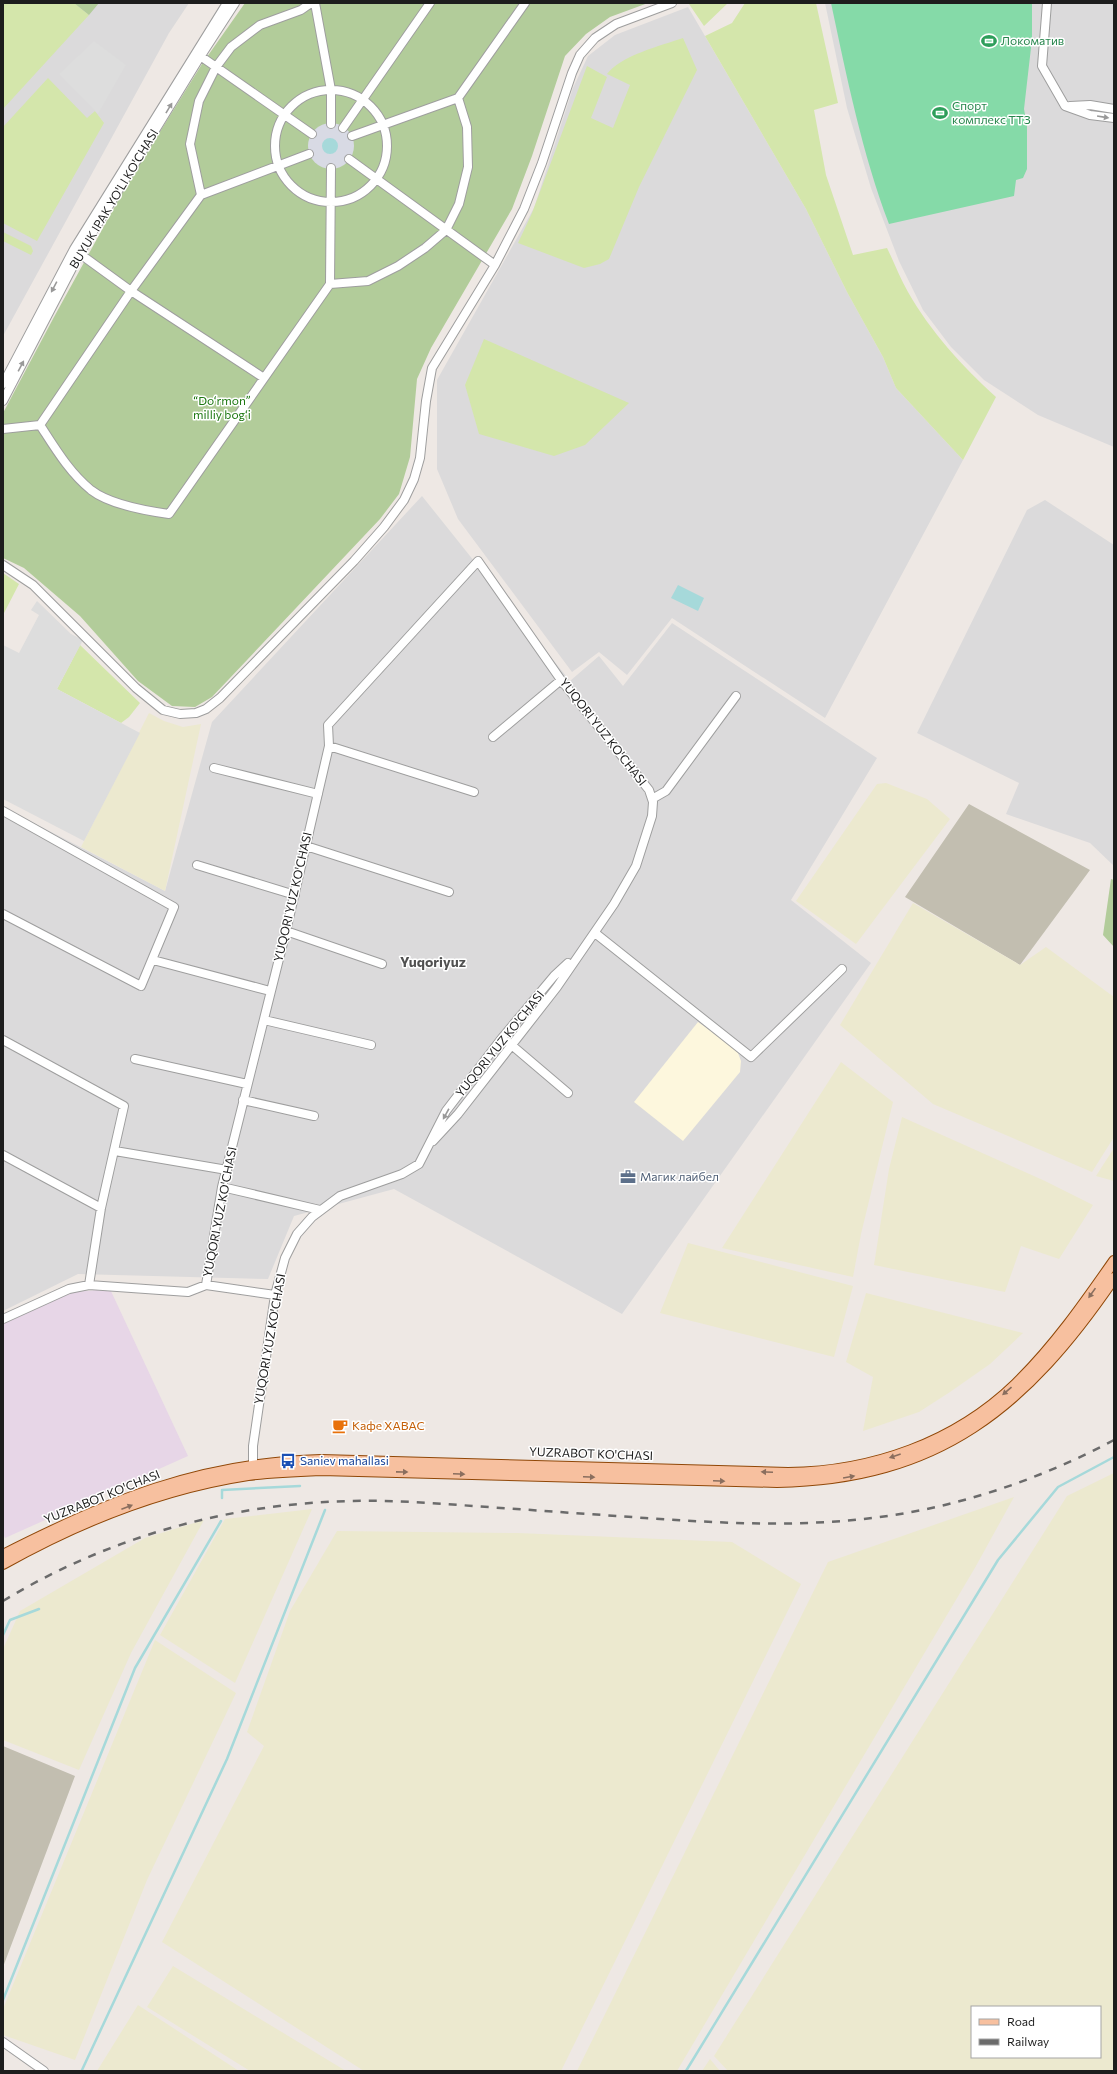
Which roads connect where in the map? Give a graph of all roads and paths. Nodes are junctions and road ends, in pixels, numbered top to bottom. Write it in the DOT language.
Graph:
graph roads {
  1 [pos="227,3"];
  2 [pos="235,3"];
  3 [pos="311,3"];
  4 [pos="315,3"];
  5 [pos="430,3"];
  6 [pos="524,3"];
  7 [pos="672,3"];
  8 [pos="1048,3"];
  9 [pos="197,54"];
  10 [pos="216,67"];
  11 [pos="332,90"];
  12 [pos="458,98"];
  13 [pos="363,100"];
  14 [pos="1065,106"];
  15 [pos="1114,109"];
  16 [pos="284,114"];
  17 [pos="1114,118"];
  18 [pos="331,124"];
  19 [pos="383,126"];
  20 [pos="343,128"];
  21 [pos="312,134"];
  22 [pos="352,136"];
  23 [pos="309,154"];
  24 [pos="349,159"];
  25 [pos="278,166"];
  26 [pos="331,168"];
  27 [pos="377,179"];
  28 [pos="201,195"];
  29 [pos="330,203"];
  30 [pos="446,230"];
  31 [pos="77,251"];
  32 [pos="495,265"];
  33 [pos="330,284"];
  34 [pos="131,291"];
  35 [pos="264,378"];
  36 [pos="3,384"];
  37 [pos="3,401"];
  38 [pos="40,425"];
  39 [pos="3,429"];
  40 [pos="3,565"];
  41 [pos="561,680"];
  42 [pos="736,696"];
  43 [pos="493,737"];
  44 [pos="329,746"];
  45 [pos="214,768"];
  46 [pos="474,792"];
  47 [pos="318,794"];
  48 [pos="652,799"];
  49 [pos="3,811"];
  50 [pos="306,846"];
  51 [pos="197,865"];
  52 [pos="449,892"];
  53 [pos="295,896"];
  54 [pos="3,914"];
  55 [pos="286,931"];
  56 [pos="595,933"];
  57 [pos="578,955"];
  58 [pos="153,960"];
  59 [pos="382,964"];
  60 [pos="842,969"];
  61 [pos="270,991"];
  62 [pos="264,1020"];
  63 [pos="502,1038"];
  64 [pos="3,1040"];
  65 [pos="371,1045"];
  66 [pos="511,1046"];
  67 [pos="135,1059"];
  68 [pos="247,1084"];
  69 [pos="568,1093"];
  70 [pos="243,1100"];
  71 [pos="314,1116"];
  72 [pos="433,1140"];
  73 [pos="115,1151"];
  74 [pos="3,1155"];
  75 [pos="227,1170"];
  76 [pos="222,1188"];
  77 [pos="101,1208"];
  78 [pos="320,1210"];
  79 [pos="1114,1261"];
  80 [pos="1114,1278"];
  81 [pos="89,1285"];
  82 [pos="206,1285"];
  83 [pos="274,1295"];
  84 [pos="3,1319"];
  85 [pos="380,1467"];
  86 [pos="253,1469"];
  87 [pos="3,1557"];
  88 [pos="3,2042"];
  89 [pos="44,2071"];
  1 -- 9 [label="street, BUYUK IPAK YO'LI KO'CHASI"];
  2 -- 9 [label="street, BUYUK IPAK YO'LI KO'CHASI"];
  3 -- 10 [label="street"];
  4 -- 11 [label="street"];
  5 -- 13 [label="street"];
  6 -- 12 [label="street"];
  7 -- 32 [label="street"];
  8 -- 14 [label="street"];
  9 -- 10 [label="street"];
  9 -- 31 [label="street, BUYUK IPAK YO'LI KO'CHASI"];
  10 -- 16 [label="street"];
  10 -- 28 [label="street"];
  11 -- 13 [label="street"];
  11 -- 16 [label="street"];
  11 -- 18 [label="street"];
  12 -- 19 [label="street"];
  12 -- 30 [label="street"];
  13 -- 19 [label="street"];
  13 -- 20 [label="street"];
  14 -- 15 [label="street"];
  14 -- 17 [label="street, one-way"];
  16 -- 21 [label="street"];
  16 -- 25 [label="street"];
  19 -- 22 [label="street"];
  19 -- 27 [label="street"];
  23 -- 25 [label="street"];
  24 -- 27 [label="street"];
  25 -- 28 [label="street"];
  25 -- 29 [label="street"];
  26 -- 29 [label="street"];
  27 -- 29 [label="street"];
  27 -- 30 [label="street"];
  28 -- 34 [label="street"];
  29 -- 33 [label="street"];
  30 -- 32 [label="street"];
  30 -- 33 [label="street"];
  31 -- 34 [label="street"];
  31 -- 36 [label="street, BUYUK IPAK YO'LI KO'CHASI, one-way"];
  37 -- 31 [label="street, BUYUK IPAK YO'LI KO'CHASI, one-way"];
  32 -- 40 [label="street"];
  33 -- 35 [label="street"];
  34 -- 35 [label="street"];
  34 -- 38 [label="street"];
  35 -- 38 [label="street"];
  38 -- 39 [label="street"];
  41 -- 43 [label="street"];
  41 -- 44 [label="street, YUQORI YUZ KO'CHASI"];
  41 -- 48 [label="street, YUQORI YUZ KO'CHASI"];
  42 -- 48 [label="street"];
  44 -- 46 [label="street"];
  44 -- 47 [label="street, YUQORI YUZ KO'CHASI"];
  45 -- 47 [label="street"];
  47 -- 50 [label="street, YUQORI YUZ KO'CHASI"];
  48 -- 56 [label="street, YUQORI YUZ KO'CHASI"];
  49 -- 58 [label="street"];
  50 -- 52 [label="street"];
  50 -- 53 [label="street, YUQORI YUZ KO'CHASI"];
  51 -- 53 [label="street"];
  53 -- 55 [label="street, YUQORI YUZ KO'CHASI"];
  54 -- 58 [label="street"];
  55 -- 59 [label="street"];
  55 -- 61 [label="street, YUQORI YUZ KO'CHASI"];
  56 -- 57 [label="street, YUQORI YUZ KO'CHASI"];
  56 -- 60 [label="street"];
  57 -- 63 [label="street, YUQORI YUZ KO'CHASI"];
  57 -- 66 [label="street, YUQORI YUZ KO'CHASI"];
  58 -- 61 [label="street"];
  61 -- 62 [label="street, YUQORI YUZ KO'CHASI"];
  62 -- 65 [label="street"];
  62 -- 68 [label="street, YUQORI YUZ KO'CHASI"];
  63 -- 66 [label="street"];
  63 -- 72 [label="street, YUQORI YUZ KO'CHASI, one-way"];
  64 -- 73 [label="street"];
  66 -- 69 [label="street"];
  66 -- 72 [label="street, YUQORI YUZ KO'CHASI"];
  67 -- 68 [label="street"];
  68 -- 70 [label="street, YUQORI YUZ KO'CHASI"];
  70 -- 71 [label="street"];
  70 -- 75 [label="street, YUQORI YUZ KO'CHASI"];
  72 -- 78 [label="street, YUQORI YUZ KO'CHASI"];
  73 -- 75 [label="street"];
  73 -- 77 [label="street"];
  74 -- 77 [label="street"];
  75 -- 76 [label="street, YUQORI YUZ KO'CHASI"];
  76 -- 78 [label="street"];
  76 -- 82 [label="street, YUQORI YUZ KO'CHASI"];
  77 -- 81 [label="street"];
  78 -- 83 [label="street, YUQORI YUZ KO'CHASI"];
  79 -- 85 [label="main road, YUZRABOT KO'CHASI, one-way"];
  85 -- 80 [label="main road, YUZRABOT KO'CHASI, one-way"];
  81 -- 82 [label="street"];
  81 -- 84 [label="street"];
  82 -- 83 [label="street"];
  83 -- 86 [label="street, YUQORI YUZ KO'CHASI"];
  85 -- 86 [label="main road, YUZRABOT KO'CHASI"];
  86 -- 87 [label="main road, YUZRABOT KO'CHASI"];
  88 -- 89 [label="street"];
}
